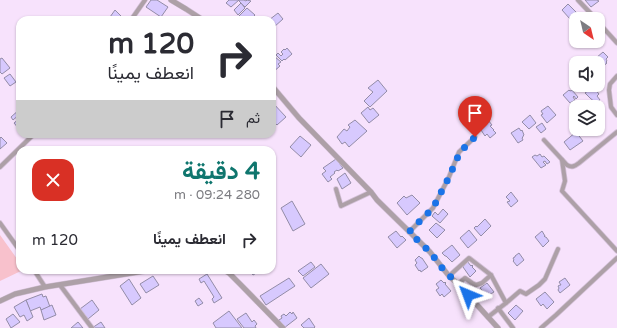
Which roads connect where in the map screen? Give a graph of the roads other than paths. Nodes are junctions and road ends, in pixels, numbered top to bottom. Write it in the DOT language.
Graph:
graph roads {
  1 [pos="145,0"];
  2 [pos="171,0"];
  3 [pos="578,0"];
  4 [pos="589,12"];
  5 [pos="134,16"];
  6 [pos="196,16"];
  7 [pos="605,29"];
  8 [pos="617,42"];
  9 [pos="617,76"];
  10 [pos="276,91"];
  11 [pos="617,115"];
  12 [pos="617,132"];
  13 [pos="475,137"];
  14 [pos="30,138"];
  15 [pos="544,140"];
  16 [pos="22,146"];
  17 [pos="16,151"];
  18 [pos="562,160"];
  19 [pos="0,167"];
  20 [pos="336,189"];
  21 [pos="371,192"];
  22 [pos="0,223"];
  23 [pos="409,232"];
  24 [pos="16,245"];
  25 [pos="558,249"];
  26 [pos="617,251"];
  27 [pos="617,258"];
  28 [pos="37,274"];
  29 [pos="119,274"];
  30 [pos="229,274"];
  31 [pos="491,275"];
  32 [pos="449,276"];
  33 [pos="458,284"];
  34 [pos="60,285"];
  35 [pos="45,287"];
  36 [pos="0,301"];
  37 [pos="506,303"];
  38 [pos="498,308"];
  39 [pos="488,317"];
  40 [pos="92,328"];
  41 [pos="283,328"];
  42 [pos="498,328"];
  43 [pos="512,328"];
  44 [pos="541,328"];
  1 -- 5 [label="street"];
  2 -- 6 [label="street"];
  3 -- 4 [label="street"];
  7 -- 8 [label="street"];
  9 -- 11 [label="street"];
  10 -- 21 [label="street"];
  12 -- 18 [label="street"];
  13 -- 23 [label="street"];
  14 -- 16 [label="street"];
  15 -- 18 [label="street"];
  17 -- 19 [label="street"];
  18 -- 26 [label="street"];
  20 -- 21 [label="street"];
  21 -- 23 [label="street"];
  22 -- 24 [label="street"];
  23 -- 32 [label="street"];
  25 -- 37 [label="street"];
  27 -- 44 [label="street"];
  28 -- 35 [label="street"];
  29 -- 34 [label="street"];
  30 -- 41 [label="street"];
  31 -- 32 [label="street"];
  31 -- 33 [label="street"];
  31 -- 37 [label="street"];
  32 -- 33 [label="street"];
  33 -- 39 [label="street"];
  34 -- 35 [label="street"];
  34 -- 40 [label="street"];
  35 -- 36 [label="street"];
  37 -- 38 [label="street"];
  38 -- 39 [label="street"];
  38 -- 43 [label="street"];
  39 -- 42 [label="street"];
}
